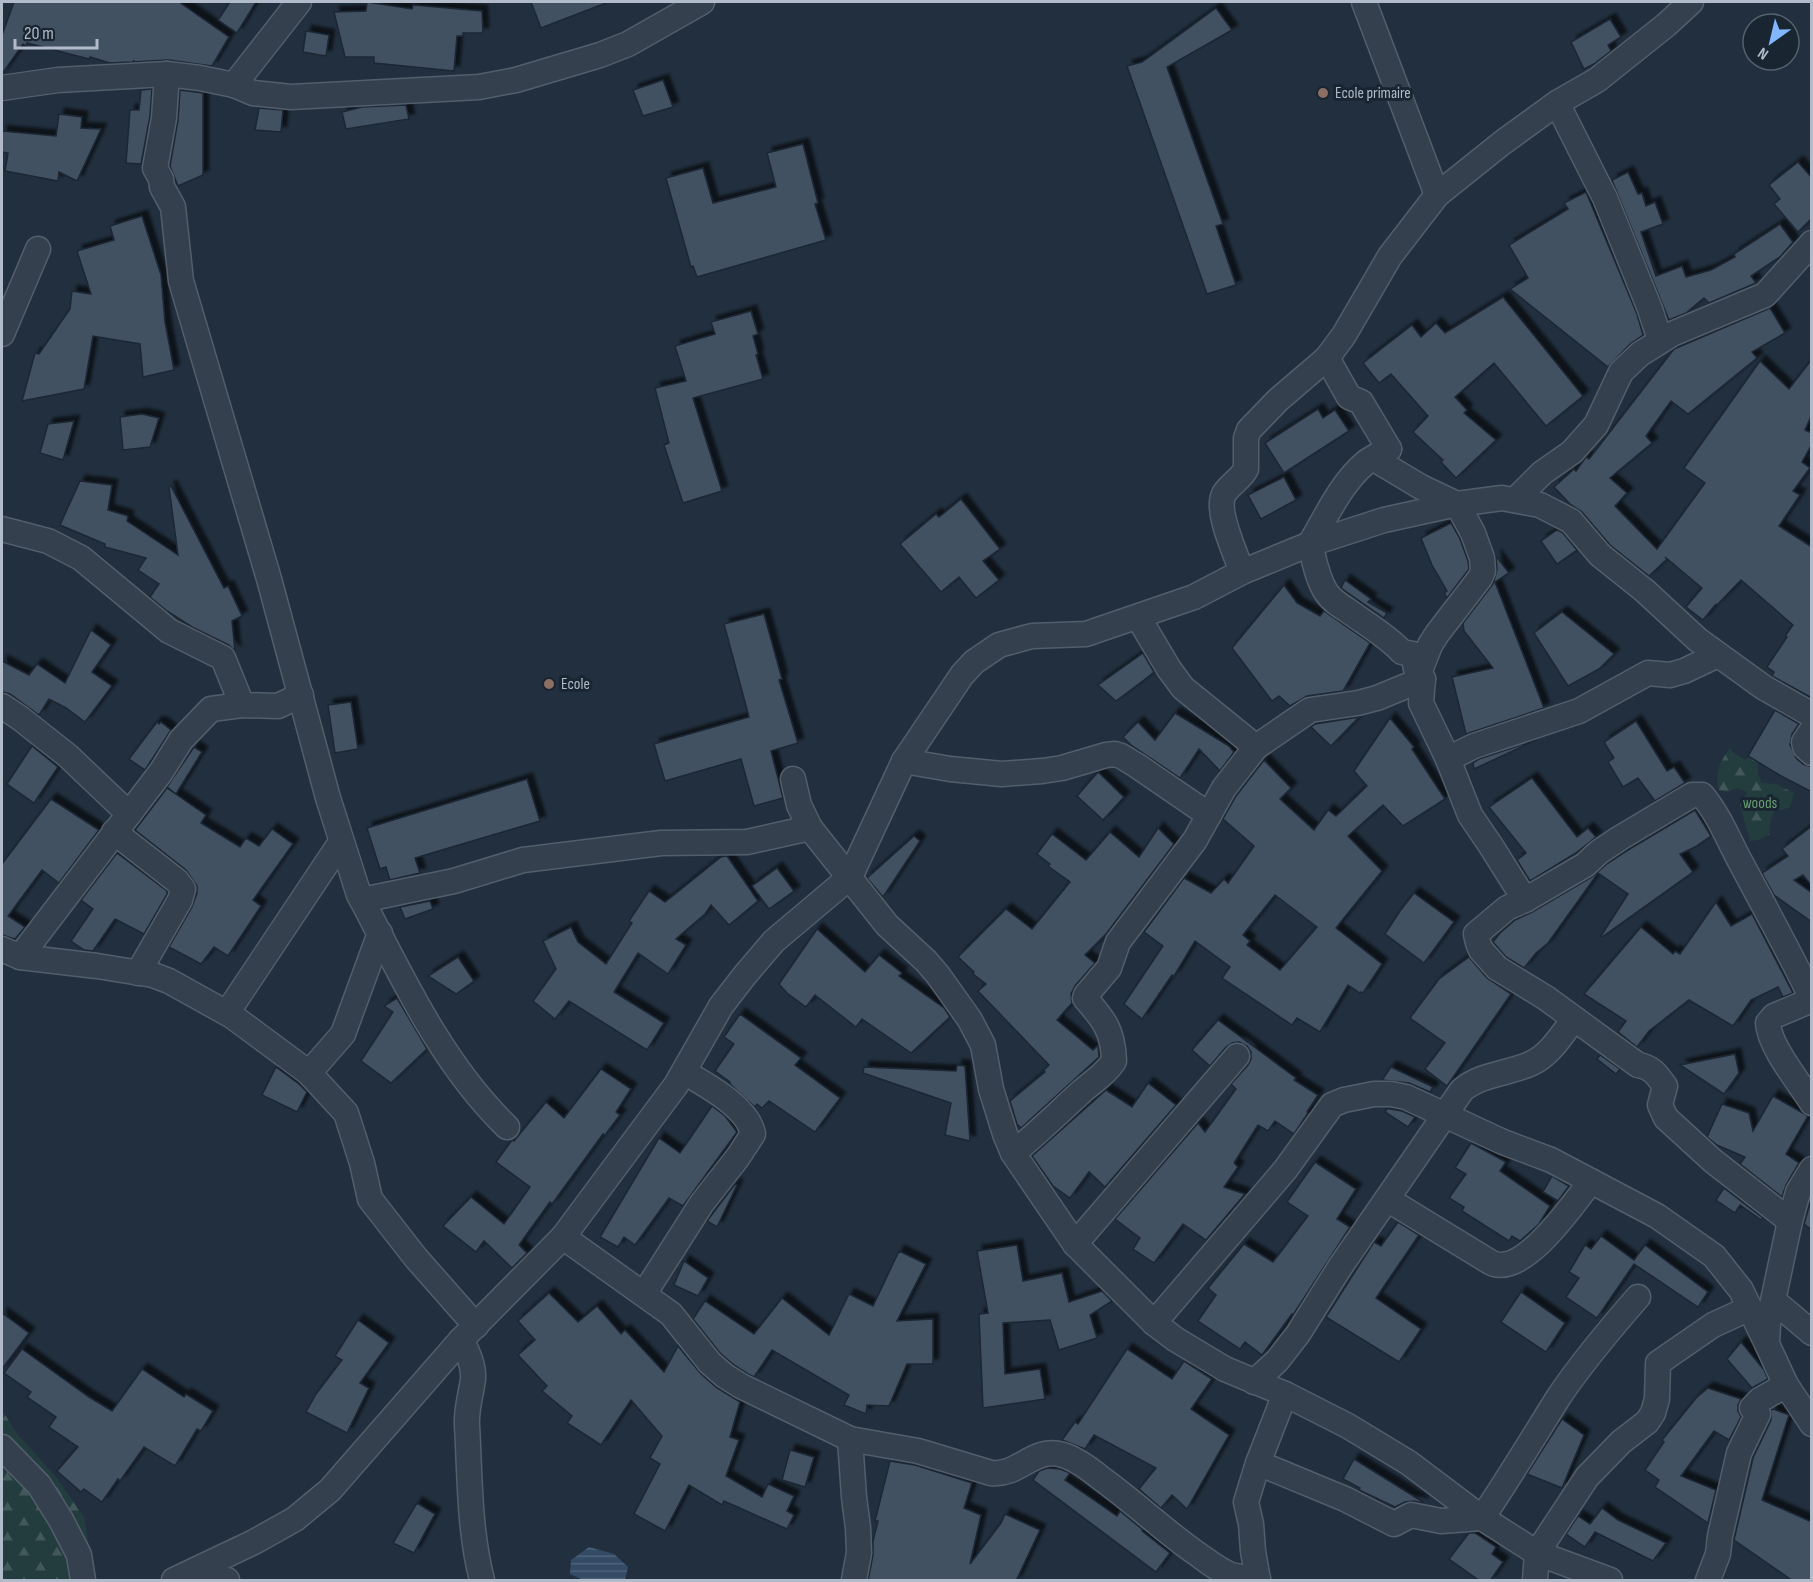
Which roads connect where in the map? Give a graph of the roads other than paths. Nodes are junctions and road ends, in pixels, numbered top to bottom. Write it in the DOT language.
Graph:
graph roads {
  1 [pos="299,2"];
  2 [pos="702,2"];
  3 [pos="1364,2"];
  4 [pos="1690,2"];
  5 [pos="167,74"];
  6 [pos="234,86"];
  7 [pos="2,88"];
  8 [pos="1557,103"];
  9 [pos="1437,195"];
  10 [pos="1812,243"];
  11 [pos="38,249"];
  12 [pos="2,334"];
  13 [pos="1660,340"];
  14 [pos="1327,358"];
  15 [pos="1389,449"];
  16 [pos="1515,500"];
  17 [pos="1457,504"];
  18 [pos="2,529"];
  19 [pos="1310,544"];
  20 [pos="1242,572"];
  21 [pos="1138,617"];
  22 [pos="1718,655"];
  23 [pos="1421,676"];
  24 [pos="301,695"];
  25 [pos="242,705"];
  26 [pos="2,706"];
  27 [pos="1812,715"];
  28 [pos="1812,730"];
  29 [pos="1256,747"];
  30 [pos="1812,753"];
  31 [pos="1448,759"];
  32 [pos="903,761"];
  33 [pos="793,779"];
  34 [pos="1209,815"];
  35 [pos="121,823"];
  36 [pos="810,828"];
  37 [pos="342,842"];
  38 [pos="850,877"];
  39 [pos="362,900"];
  40 [pos="1525,900"];
  41 [pos="380,933"];
  42 [pos="11,953"];
  43 [pos="138,973"];
  44 [pos="1812,1000"];
  45 [pos="227,1013"];
  46 [pos="1574,1019"];
  47 [pos="1237,1056"];
  48 [pos="684,1072"];
  49 [pos="309,1073"];
  50 [pos="1812,1103"];
  51 [pos="1445,1114"];
  52 [pos="507,1127"];
  53 [pos="1014,1153"];
  54 [pos="1812,1169"];
  55 [pos="1591,1181"];
  56 [pos="1387,1199"];
  57 [pos="1790,1221"];
  58 [pos="563,1237"];
  59 [pos="1076,1244"];
  60 [pos="644,1294"];
  61 [pos="1638,1297"];
  62 [pos="1774,1301"];
  63 [pos="1750,1308"];
  64 [pos="1154,1323"];
  65 [pos="469,1333"];
  66 [pos="1812,1334"];
  67 [pos="1767,1344"];
  68 [pos="1254,1382"];
  69 [pos="1786,1385"];
  70 [pos="1285,1394"];
  71 [pos="1812,1424"];
  72 [pos="850,1439"];
  73 [pos="2,1447"];
  74 [pos="1258,1463"];
  75 [pos="1482,1518"];
  76 [pos="1537,1553"];
  77 [pos="171,1580"];
  78 [pos="1258,1580"];
  79 [pos="83,1581"];
  80 [pos="227,1581"];
  81 [pos="482,1581"];
  82 [pos="854,1581"];
  83 [pos="1535,1581"];
  84 [pos="1610,1581"];
  85 [pos="1708,1581"];
  1 -- 6 [label="street"];
  2 -- 6 [label="street"];
  3 -- 9 [label="street"];
  4 -- 8 [label="street"];
  5 -- 6 [label="street"];
  5 -- 7 [label="street"];
  5 -- 24 [label="street"];
  8 -- 9 [label="street"];
  8 -- 13 [label="street"];
  9 -- 14 [label="street"];
  10 -- 13 [label="street"];
  11 -- 12 [label="street"];
  13 -- 16 [label="street"];
  14 -- 15 [label="street"];
  14 -- 20 [label="street"];
  15 -- 17 [label="street"];
  15 -- 19 [label="street"];
  16 -- 17 [label="street"];
  16 -- 22 [label="street"];
  17 -- 19 [label="street"];
  17 -- 23 [label="street"];
  18 -- 25 [label="street"];
  19 -- 20 [label="street"];
  19 -- 23 [label="street"];
  20 -- 21 [label="street"];
  21 -- 29 [label="street"];
  21 -- 32 [label="street"];
  22 -- 27 [label="street"];
  22 -- 31 [label="street"];
  23 -- 29 [label="street"];
  23 -- 31 [label="street"];
  24 -- 25 [label="street"];
  24 -- 37 [label="street"];
  25 -- 35 [label="street"];
  26 -- 35 [label="street"];
  28 -- 30 [label="street"];
  29 -- 34 [label="street"];
  31 -- 40 [label="street"];
  32 -- 34 [label="street"];
  32 -- 38 [label="street"];
  33 -- 36 [label="street"];
  34 -- 53 [label="street"];
  35 -- 42 [label="street"];
  35 -- 43 [label="street"];
  36 -- 38 [label="street"];
  36 -- 39 [label="street"];
  37 -- 39 [label="street"];
  37 -- 45 [label="street"];
  38 -- 48 [label="street"];
  38 -- 53 [label="street"];
  39 -- 41 [label="street"];
  40 -- 44 [label="street"];
  40 -- 46 [label="street"];
  41 -- 49 [label="street"];
  41 -- 52 [label="street"];
  42 -- 43 [label="street"];
  43 -- 45 [label="street"];
  44 -- 50 [label="street"];
  45 -- 49 [label="street"];
  46 -- 51 [label="street"];
  46 -- 57 [label="street"];
  47 -- 59 [label="street"];
  48 -- 58 [label="street"];
  48 -- 60 [label="street"];
  49 -- 65 [label="street"];
  51 -- 55 [label="street"];
  51 -- 56 [label="street"];
  51 -- 64 [label="street"];
  53 -- 59 [label="street"];
  54 -- 57 [label="street"];
  55 -- 56 [label="street"];
  55 -- 63 [label="street"];
  56 -- 68 [label="street"];
  57 -- 62 [label="street"];
  58 -- 60 [label="street"];
  58 -- 65 [label="street"];
  59 -- 64 [label="street"];
  60 -- 72 [label="street"];
  61 -- 75 [label="street"];
  62 -- 66 [label="street"];
  62 -- 67 [label="street"];
  63 -- 67 [label="street"];
  63 -- 76 [label="street"];
  64 -- 68 [label="street"];
  65 -- 77 [label="street"];
  65 -- 81 [label="street"];
  67 -- 69 [label="street"];
  68 -- 70 [label="street"];
  69 -- 71 [label="street"];
  69 -- 85 [label="street"];
  70 -- 74 [label="street"];
  70 -- 75 [label="street"];
  72 -- 78 [label="street"];
  72 -- 82 [label="street"];
  73 -- 79 [label="street"];
  74 -- 75 [label="street"];
  74 -- 78 [label="street"];
  75 -- 76 [label="street"];
  76 -- 83 [label="street"];
  76 -- 84 [label="street"];
  77 -- 80 [label="street"];
}
